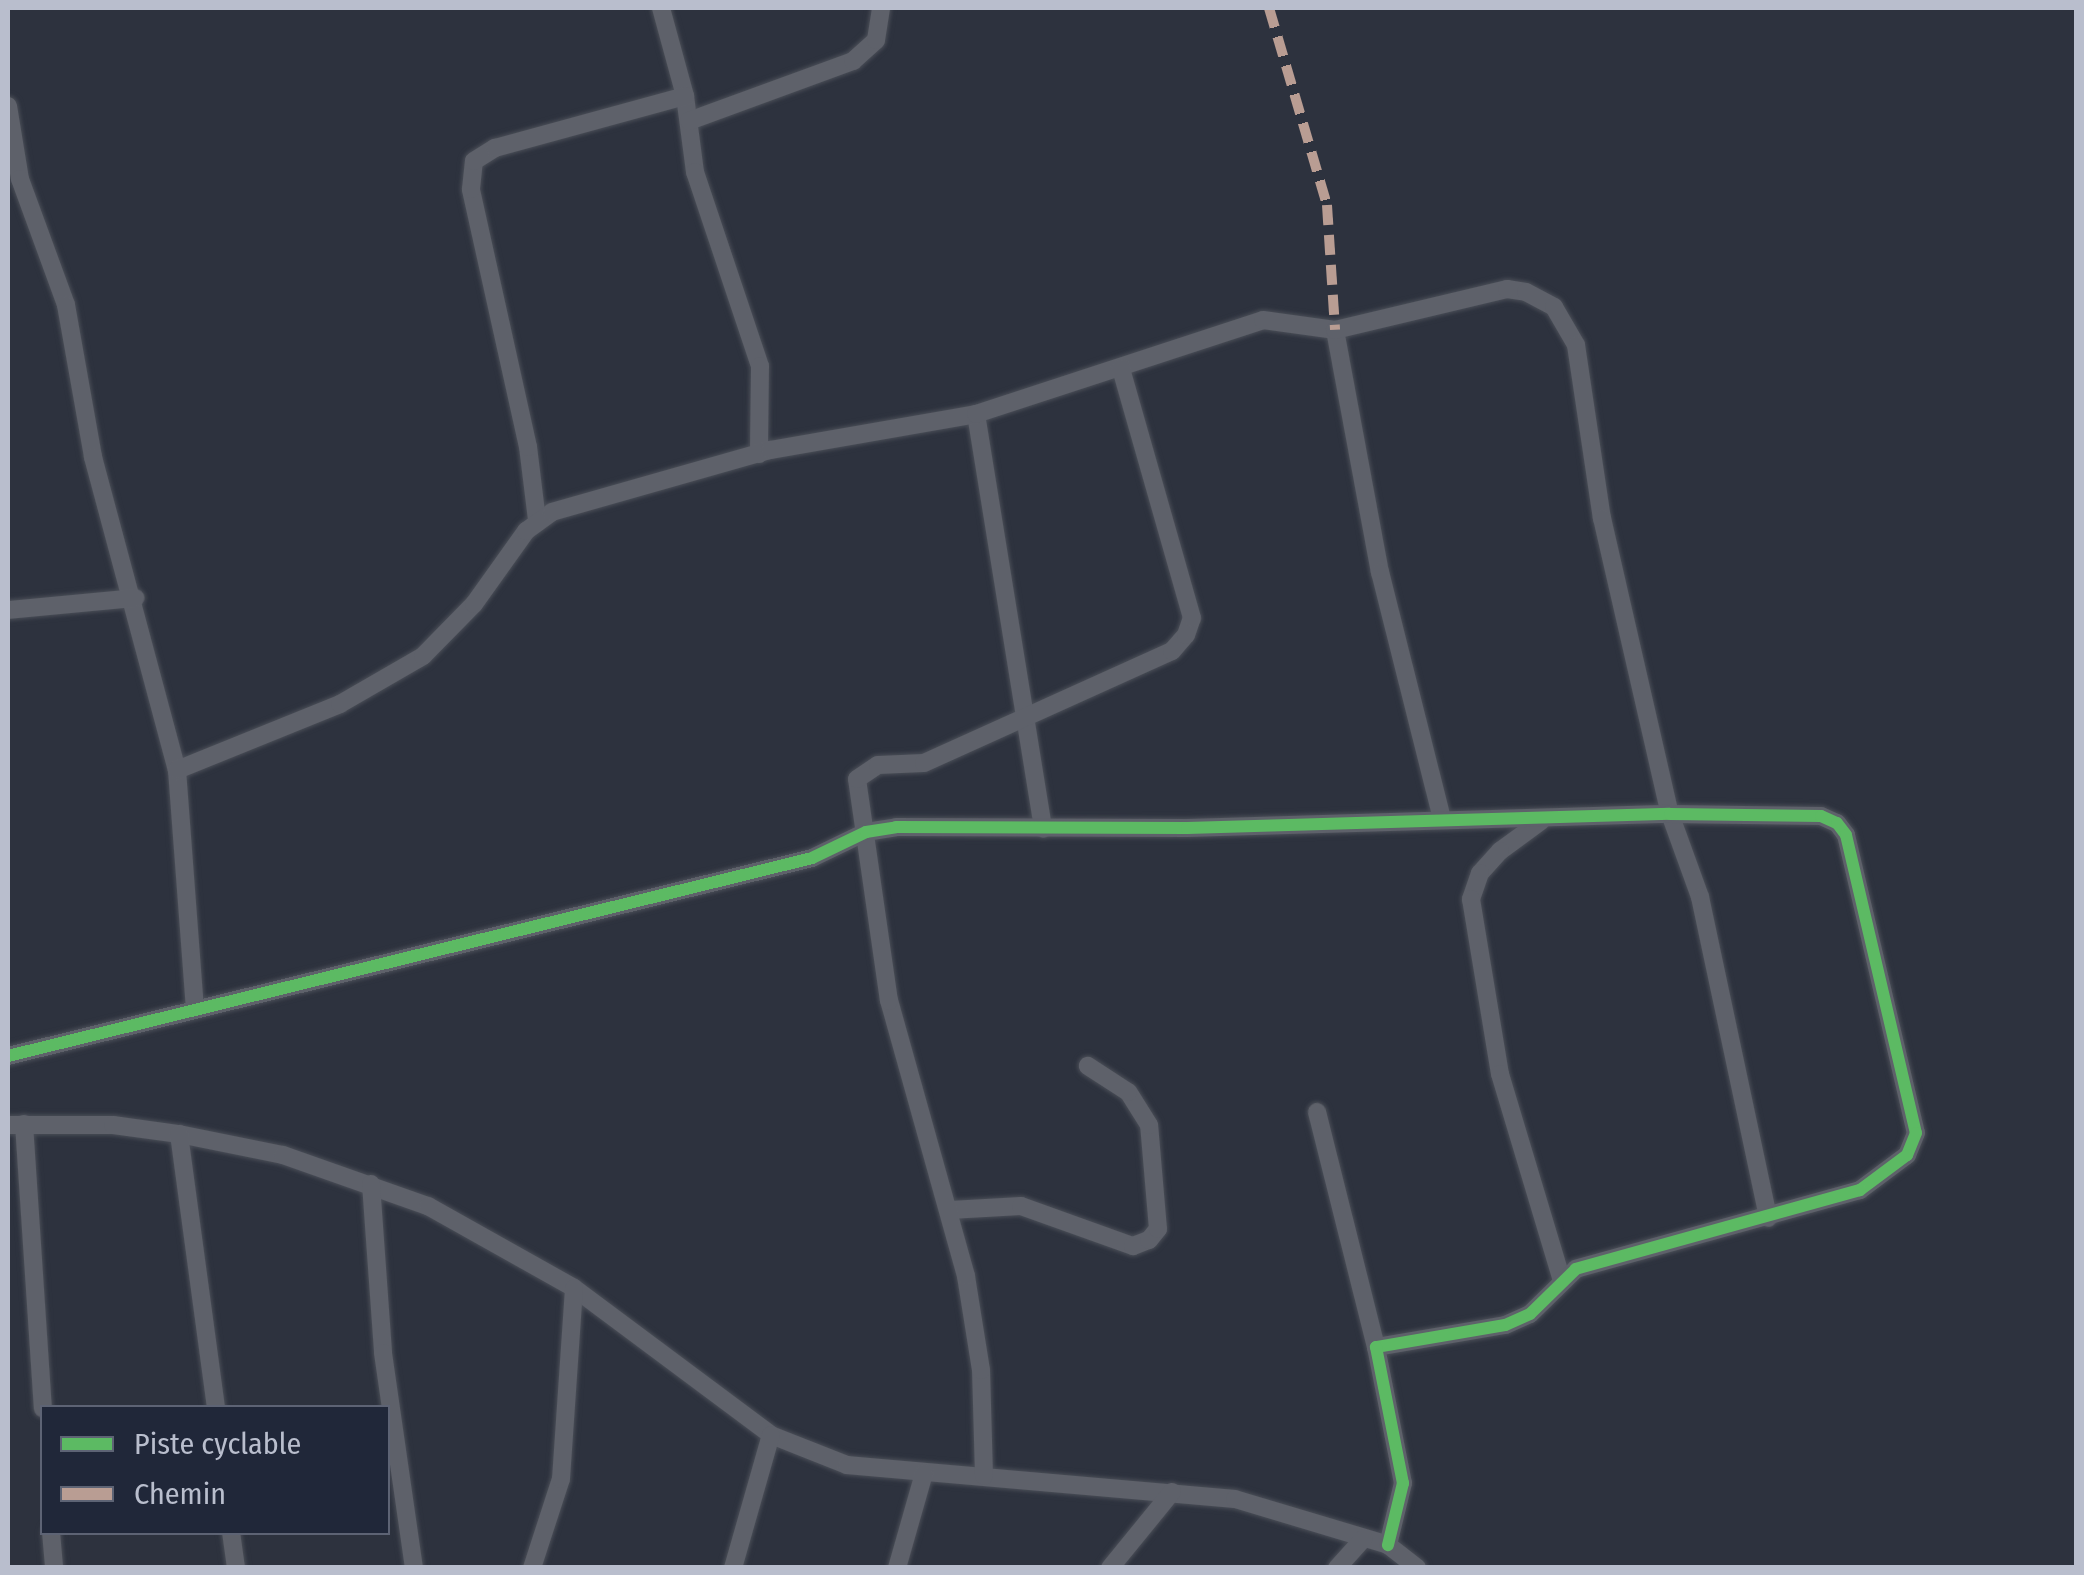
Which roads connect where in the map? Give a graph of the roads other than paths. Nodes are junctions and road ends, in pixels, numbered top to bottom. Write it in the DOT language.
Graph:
graph roads {
  1 [pos="660,8"];
  2 [pos="881,8"];
  3 [pos="684,96"];
  4 [pos="8,106"];
  5 [pos="689,121"];
  6 [pos="1335,330"];
  7 [pos="1122,368"];
  8 [pos="976,414"];
  9 [pos="759,454"];
  10 [pos="537,520"];
  11 [pos="135,598"];
  12 [pos="8,610"];
  13 [pos="1021,716"];
  14 [pos="178,770"];
  15 [pos="1670,814"];
  16 [pos="1442,820"];
  17 [pos="1541,822"];
  18 [pos="1043,828"];
  19 [pos="866,832"];
  20 [pos="196,1007"];
  21 [pos="8,1056"];
  22 [pos="1088,1066"];
  23 [pos="1317,1112"];
  24 [pos="16,1124"];
  25 [pos="179,1134"];
  26 [pos="371,1184"];
  27 [pos="950,1210"];
  28 [pos="1768,1218"];
  29 [pos="1562,1277"];
  30 [pos="574,1288"];
  31 [pos="1376,1347"];
  32 [pos="43,1405"];
  33 [pos="216,1405"];
  34 [pos="771,1435"];
  35 [pos="924,1473"];
  36 [pos="984,1476"];
  37 [pos="1172,1492"];
  38 [pos="51,1535"];
  39 [pos="231,1535"];
  40 [pos="1364,1538"];
  41 [pos="1388,1545"];
  42 [pos="54,1568"];
  43 [pos="236,1568"];
  44 [pos="414,1568"];
  45 [pos="532,1568"];
  46 [pos="733,1568"];
  47 [pos="897,1568"];
  48 [pos="1110,1568"];
  49 [pos="1336,1568"];
  50 [pos="1418,1568"];
  1 -- 3 [label="street"];
  2 -- 5 [label="street"];
  3 -- 5 [label="street"];
  3 -- 10 [label="street"];
  4 -- 11 [label="street"];
  5 -- 9 [label="street"];
  6 -- 7 [label="street"];
  6 -- 15 [label="street"];
  6 -- 16 [label="street"];
  7 -- 8 [label="street"];
  7 -- 13 [label="street"];
  8 -- 9 [label="street"];
  8 -- 13 [label="street"];
  9 -- 10 [label="street"];
  10 -- 14 [label="street"];
  11 -- 12 [label="street"];
  11 -- 14 [label="street"];
  13 -- 18 [label="street"];
  13 -- 19 [label="street"];
  14 -- 20 [label="street"];
  15 -- 17 [label="street"];
  15 -- 28 [label="street"];
  15 -- 28 [label="street"];
  16 -- 17 [label="street"];
  16 -- 18 [label="street"];
  17 -- 29 [label="street"];
  18 -- 19 [label="street"];
  19 -- 20 [label="street"];
  19 -- 27 [label="street"];
  20 -- 21 [label="street"];
  22 -- 27 [label="street"];
  23 -- 31 [label="street"];
  24 -- 25 [label="street"];
  24 -- 32 [label="street"];
  25 -- 26 [label="street"];
  25 -- 33 [label="street"];
  26 -- 30 [label="street"];
  26 -- 44 [label="street"];
  27 -- 36 [label="street"];
  28 -- 29 [label="street"];
  29 -- 31 [label="street"];
  30 -- 34 [label="street"];
  30 -- 45 [label="street"];
  31 -- 41 [label="street"];
  34 -- 35 [label="street"];
  34 -- 46 [label="street"];
  35 -- 36 [label="street"];
  35 -- 47 [label="street"];
  36 -- 37 [label="street"];
  37 -- 40 [label="street"];
  37 -- 48 [label="street"];
  38 -- 42 [label="street"];
  39 -- 43 [label="street"];
  40 -- 41 [label="street"];
  40 -- 49 [label="street"];
  41 -- 50 [label="street"];
}
